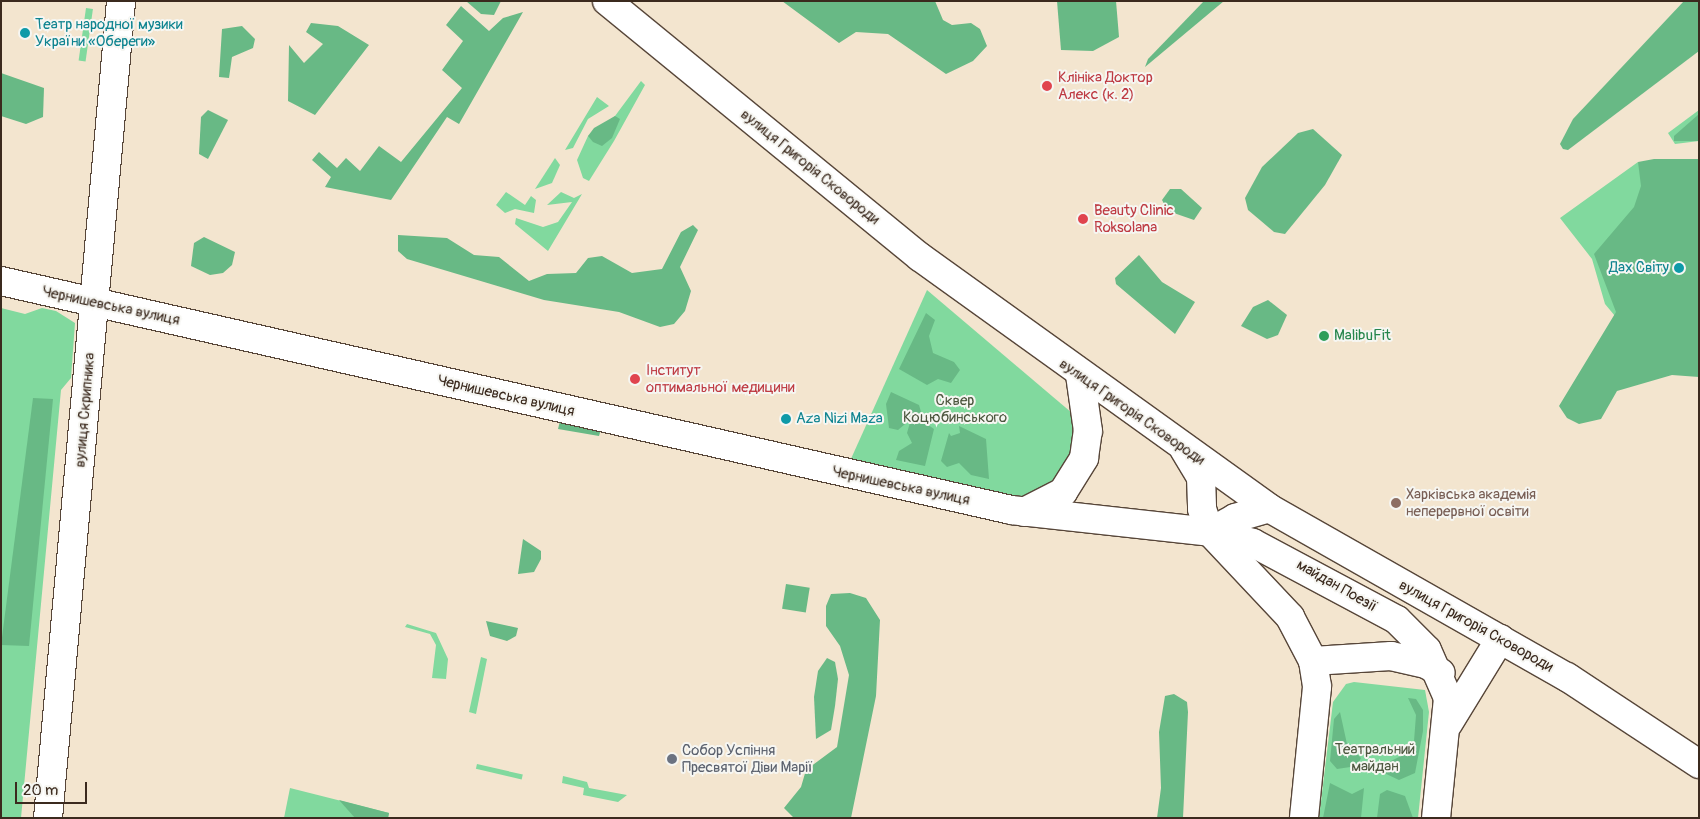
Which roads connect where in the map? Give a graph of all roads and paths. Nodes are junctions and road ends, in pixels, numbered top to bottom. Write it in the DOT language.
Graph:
graph roads {
  1 [pos="121,1"];
  2 [pos="607,1"];
  3 [pos="1,281"];
  4 [pos="94,302"];
  5 [pos="1080,375"];
  6 [pos="1184,449"];
  7 [pos="1269,508"];
  8 [pos="1017,511"];
  9 [pos="1210,532"];
  10 [pos="1500,639"];
  11 [pos="1313,661"];
  12 [pos="1441,673"];
  13 [pos="1447,728"];
  14 [pos="1699,764"];
  15 [pos="48,818"];
  16 [pos="1304,818"];
  17 [pos="1436,818"];
  1 -- 4 [label="street, вулиця Скрипника"];
  2 -- 5 [label="street, вулиця Григорія Сковороди"];
  3 -- 4 [label="street, Чернишевська вулиця"];
  4 -- 8 [label="street, Чернишевська вулиця"];
  4 -- 15 [label="street, вулиця Скрипника"];
  5 -- 6 [label="street, вулиця Григорія Сковороди"];
  5 -- 8 [label="street"];
  6 -- 7 [label="street, вулиця Григорія Сковороди"];
  6 -- 9 [label="street"];
  7 -- 9 [label="street"];
  7 -- 10 [label="street, вулиця Григорія Сковороди"];
  8 -- 9 [label="street, майдан Поезії"];
  9 -- 11 [label="street"];
  9 -- 12 [label="street, майдан Поезії"];
  10 -- 13 [label="street"];
  10 -- 14 [label="street, вулиця Григорія Сковороди"];
  11 -- 12 [label="street"];
  11 -- 16 [label="street"];
  12 -- 13 [label="street, майдан Поезії"];
  13 -- 17 [label="street"];
}
